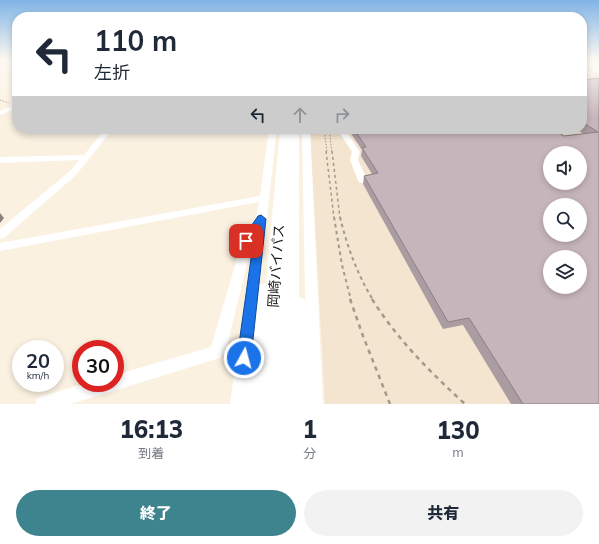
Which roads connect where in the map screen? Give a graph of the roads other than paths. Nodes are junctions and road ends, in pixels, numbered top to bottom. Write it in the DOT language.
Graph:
graph roads {
  1 [pos="12,108"];
  2 [pos="0,113"];
  3 [pos="105,134"];
  4 [pos="273,134"];
  5 [pos="285,134"];
  6 [pos="294,134"];
  7 [pos="306,134"];
  8 [pos="344,134"];
  9 [pos="85,157"];
  10 [pos="0,160"];
  11 [pos="363,181"];
  12 [pos="258,199"];
  13 [pos="279,212"];
  14 [pos="261,219"];
  15 [pos="0,235"];
  16 [pos="0,247"];
  17 [pos="291,247"];
  18 [pos="44,404"];
  19 [pos="238,404"];
  20 [pos="254,404"];
  21 [pos="267,404"];
  22 [pos="287,404"];
  23 [pos="302,404"];
  24 [pos="315,404"];
  1 -- 2 [label="street"];
  3 -- 9 [label="street"];
  4 -- 14 [label="street"];
  5 -- 13 [label="highway, 岡崎バイパス"];
  6 -- 17 [label="highway, 岡崎バイパス"];
  7 -- 24 [label="street"];
  8 -- 11 [label="street"];
  9 -- 10 [label="street"];
  9 -- 15 [label="street"];
  12 -- 16 [label="street"];
  13 -- 20 [label="highway"];
  13 -- 21 [label="highway, 岡崎バイパス"];
  14 -- 18 [label="street"];
  14 -- 19 [label="street"];
  17 -- 22 [label="highway, 岡崎バイパス"];
  17 -- 23 [label="highway"];
}
